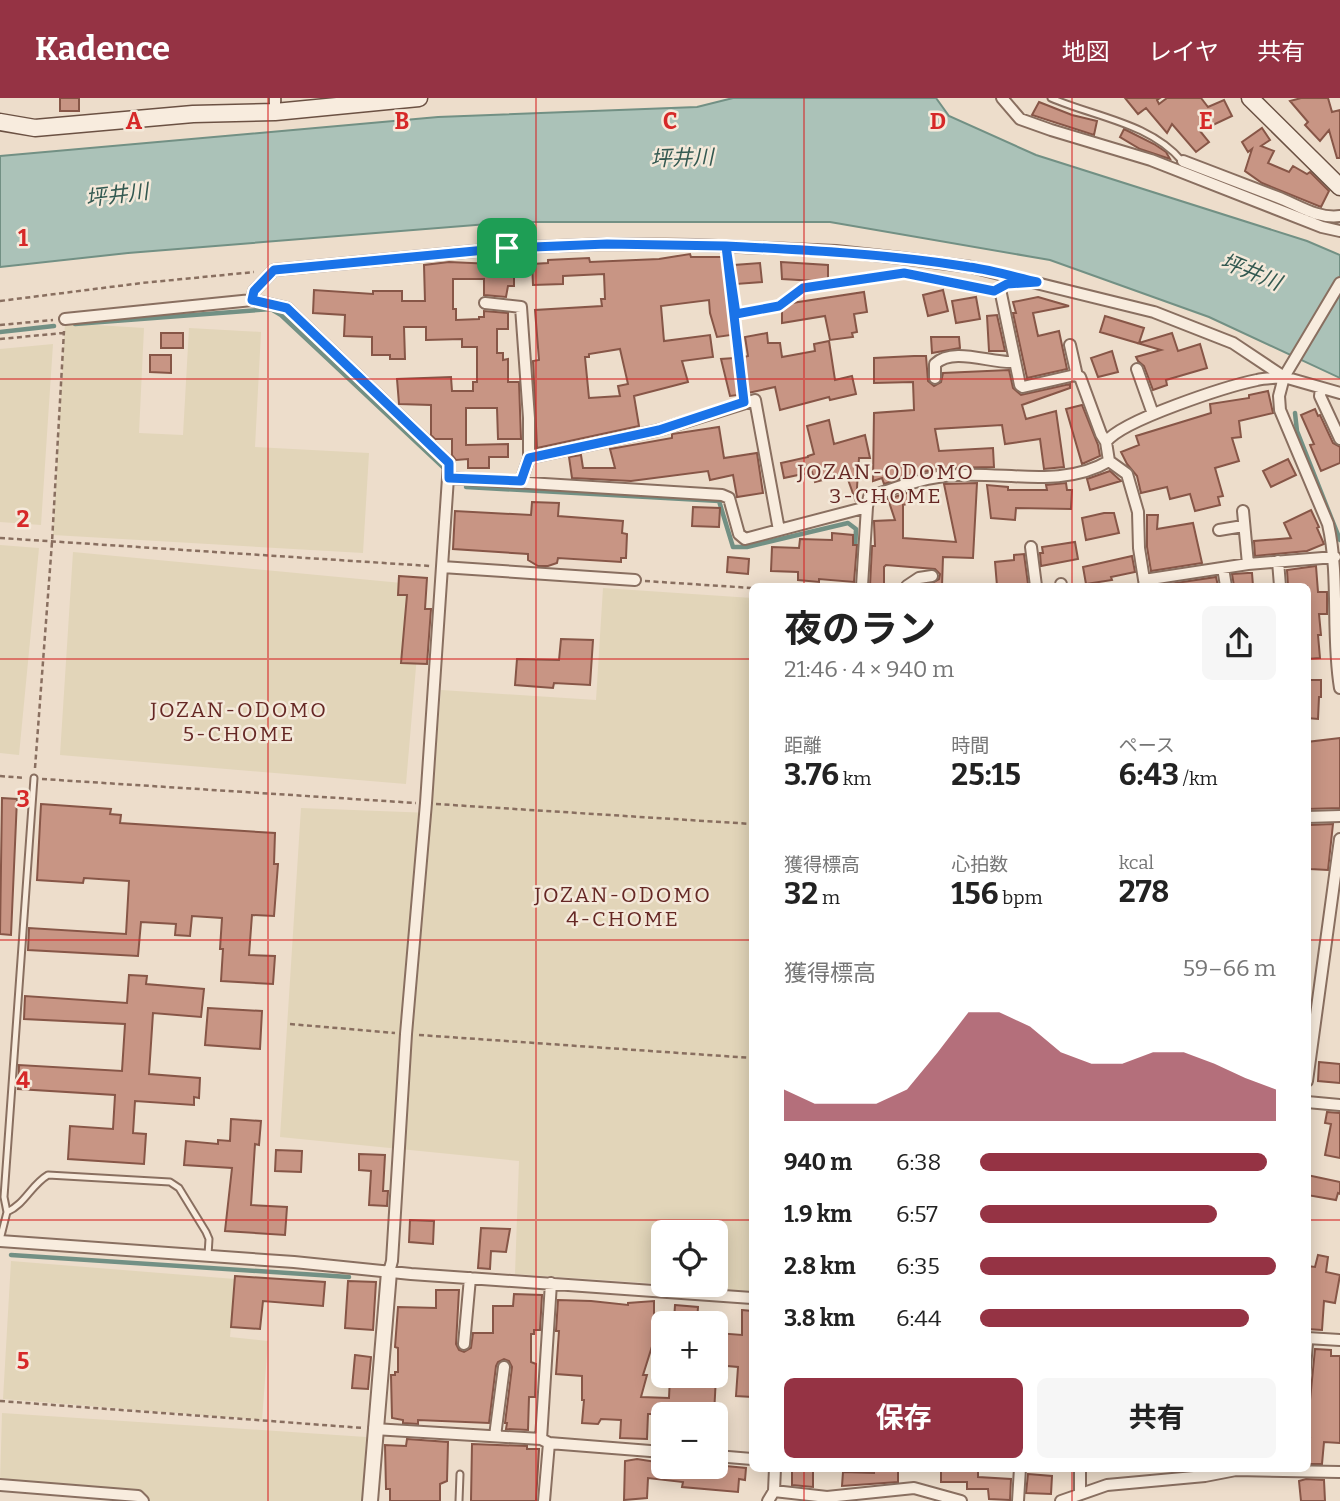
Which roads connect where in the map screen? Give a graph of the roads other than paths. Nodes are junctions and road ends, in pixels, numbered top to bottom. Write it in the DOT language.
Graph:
graph roads {
  1 [pos="418,98"];
  2 [pos="1051,98"];
  3 [pos="1250,98"];
  4 [pos="1006,99"];
  5 [pos="275,105"];
  6 [pos="0,122"];
  7 [pos="1183,161"];
  8 [pos="1340,187"];
  9 [pos="1256,195"];
  10 [pos="1340,216"];
  11 [pos="1340,231"];
  12 [pos="726,246"];
  13 [pos="1037,282"];
  14 [pos="1340,283"];
  15 [pos="1000,289"];
  16 [pos="252,300"];
  17 [pos="485,303"];
  18 [pos="736,314"];
  19 [pos="65,319"];
  20 [pos="1070,345"];
  21 [pos="1014,362"];
  22 [pos="1137,369"];
  23 [pos="1287,372"];
  24 [pos="1077,376"];
  25 [pos="934,378"];
  26 [pos="1321,388"];
  27 [pos="1340,393"];
  28 [pos="744,402"];
  29 [pos="1153,414"];
  30 [pos="1340,439"];
  31 [pos="1107,442"];
  32 [pos="529,458"];
  33 [pos="1109,461"];
  34 [pos="449,478"];
  35 [pos="521,481"];
  36 [pos="867,507"];
  37 [pos="1243,511"];
  38 [pos="1243,526"];
  39 [pos="779,530"];
  40 [pos="1219,530"];
  41 [pos="1031,547"];
  42 [pos="1335,557"];
  43 [pos="1278,561"];
  44 [pos="1248,564"];
  45 [pos="442,567"];
  46 [pos="1223,568"];
  47 [pos="932,576"];
  48 [pos="635,580"];
  49 [pos="862,583"];
  50 [pos="912,583"];
  51 [pos="1036,583"];
  52 [pos="1144,583"];
  53 [pos="1226,583"];
  54 [pos="1280,583"];
  55 [pos="1340,688"];
  56 [pos="34,778"];
  57 [pos="1340,816"];
  58 [pos="1311,817"];
  59 [pos="1340,839"];
  60 [pos="1311,1052"];
  61 [pos="1311,1102"];
  62 [pos="1340,1105"];
  63 [pos="7,1212"];
  64 [pos="0,1241"];
  65 [pos="208,1255"];
  66 [pos="389,1272"];
  67 [pos="470,1278"];
  68 [pos="551,1283"];
  69 [pos="749,1298"];
  70 [pos="1311,1338"];
  71 [pos="1340,1340"];
  72 [pos="464,1344"];
  73 [pos="504,1367"];
  74 [pos="374,1429"];
  75 [pos="495,1436"];
  76 [pos="545,1441"];
  77 [pos="651,1451"];
  78 [pos="728,1457"];
  79 [pos="749,1459"];
  80 [pos="1311,1470"];
  81 [pos="1340,1471"];
  82 [pos="774,1472"];
  83 [pos="1020,1472"];
  84 [pos="1080,1472"];
  85 [pos="1226,1472"];
  86 [pos="460,1474"];
  87 [pos="1156,1474"];
  88 [pos="1340,1478"];
  89 [pos="0,1485"];
  90 [pos="1080,1494"];
  91 [pos="771,1496"];
  92 [pos="1066,1500"];
  93 [pos="143,1501"];
  94 [pos="370,1501"];
  95 [pos="459,1501"];
  96 [pos="544,1501"];
  97 [pos="961,1501"];
  98 [pos="1018,1501"];
  1 -- 5 [label="main road"];
  2 -- 7 [label="lane"];
  3 -- 8 [label="main road"];
  4 -- 9 [label="street"];
  5 -- 6 [label="main road"];
  7 -- 9 [label="street"];
  9 -- 10 [label="street"];
  9 -- 11 [label="street"];
  12 -- 13 [label="street"];
  12 -- 16 [label="street"];
  12 -- 18 [label="lane"];
  13 -- 15 [label="lane"];
  13 -- 23 [label="street"];
  14 -- 23 [label="street"];
  15 -- 18 [label="lane"];
  15 -- 21 [label="street"];
  16 -- 19 [label="street"];
  16 -- 34 [label="street"];
  17 -- 32 [label="street"];
  18 -- 28 [label="lane"];
  20 -- 24 [label="street"];
  21 -- 24 [label="street"];
  21 -- 25 [label="street"];
  22 -- 29 [label="street"];
  23 -- 26 [label="street"];
  23 -- 29 [label="street"];
  23 -- 42 [label="street"];
  24 -- 31 [label="street"];
  26 -- 27 [label="street"];
  26 -- 30 [label="street"];
  28 -- 32 [label="street"];
  28 -- 39 [label="street"];
  29 -- 31 [label="street"];
  31 -- 33 [label="street"];
  32 -- 35 [label="street"];
  33 -- 36 [label="street"];
  33 -- 52 [label="street"];
  34 -- 35 [label="street"];
  34 -- 45 [label="street"];
  35 -- 39 [label="street"];
  36 -- 39 [label="street"];
  36 -- 49 [label="street"];
  37 -- 38 [label="street"];
  38 -- 40 [label="street"];
  38 -- 44 [label="street"];
  41 -- 51 [label="street"];
  42 -- 43 [label="street"];
  42 -- 55 [label="street"];
  43 -- 44 [label="street"];
  43 -- 54 [label="street"];
  44 -- 46 [label="street"];
  45 -- 48 [label="street"];
  45 -- 66 [label="street"];
  46 -- 52 [label="street"];
  46 -- 53 [label="street"];
  47 -- 50 [label="street"];
  56 -- 63 [label="lane"];
  57 -- 58 [label="street"];
  59 -- 60 [label="street"];
  61 -- 62 [label="street"];
  63 -- 64 [label="lane"];
  63 -- 65 [label="lane"];
  64 -- 65 [label="street"];
  65 -- 66 [label="street"];
  66 -- 67 [label="street"];
  66 -- 74 [label="street"];
  67 -- 68 [label="street"];
  67 -- 72 [label="street"];
  68 -- 69 [label="street"];
  68 -- 76 [label="street"];
  70 -- 71 [label="street"];
  73 -- 75 [label="street"];
  74 -- 75 [label="street"];
  74 -- 94 [label="street"];
  75 -- 76 [label="street"];
  76 -- 77 [label="street"];
  76 -- 96 [label="street"];
  78 -- 79 [label="street"];
  80 -- 81 [label="street"];
  81 -- 88 [label="street"];
  82 -- 91 [label="street"];
  83 -- 98 [label="street"];
  84 -- 90 [label="street"];
  85 -- 87 [label="street"];
  86 -- 95 [label="lane"];
  87 -- 90 [label="street"];
  89 -- 93 [label="street"];
  90 -- 92 [label="street"];
  91 -- 97 [label="street"];
}
